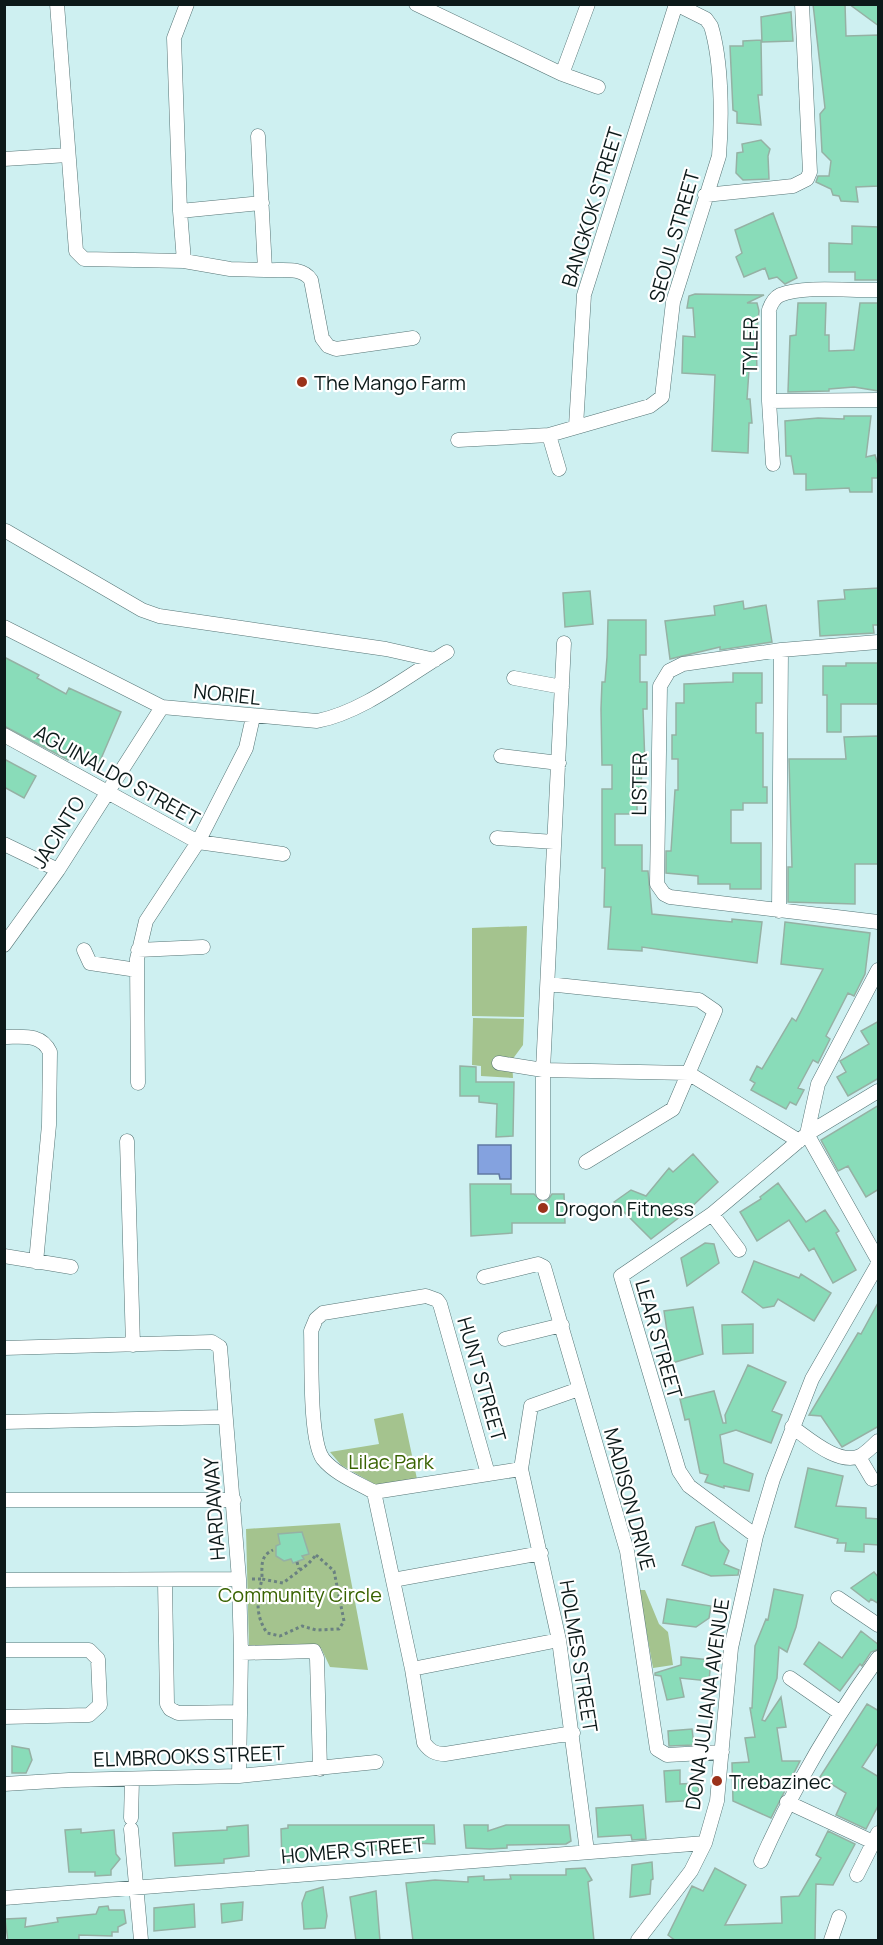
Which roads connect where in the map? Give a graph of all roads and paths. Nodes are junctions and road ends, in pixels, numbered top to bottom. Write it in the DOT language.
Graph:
graph roads {
  1 [pos="57,4"];
  2 [pos="187,4"];
  3 [pos="416,4"];
  4 [pos="588,4"];
  5 [pos="676,4"];
  6 [pos="802,4"];
  7 [pos="562,74"];
  8 [pos="597,87"];
  9 [pos="258,136"];
  10 [pos="68,155"];
  11 [pos="4,159"];
  12 [pos="705,195"];
  13 [pos="261,203"];
  14 [pos="180,211"];
  15 [pos="184,261"];
  16 [pos="265,270"];
  17 [pos="879,290"];
  18 [pos="413,338"];
  19 [pos="879,400"];
  20 [pos="769,401"];
  21 [pos="576,426"];
  22 [pos="549,435"];
  23 [pos="458,440"];
  24 [pos="773,464"];
  25 [pos="558,469"];
  26 [pos="5,530"];
  27 [pos="4,627"];
  28 [pos="879,642"];
  29 [pos="564,643"];
  30 [pos="781,650"];
  31 [pos="447,652"];
  32 [pos="435,660"];
  33 [pos="514,678"];
  34 [pos="562,687"];
  35 [pos="162,707"];
  36 [pos="253,717"];
  37 [pos="4,735"];
  38 [pos="501,756"];
  39 [pos="558,763"];
  40 [pos="108,790"];
  41 [pos="497,838"];
  42 [pos="198,842"];
  43 [pos="554,842"];
  44 [pos="4,844"];
  45 [pos="283,854"];
  46 [pos="58,870"];
  47 [pos="779,911"];
  48 [pos="879,922"];
  49 [pos="4,945"];
  50 [pos="203,947"];
  51 [pos="138,950"];
  52 [pos="84,951"];
  53 [pos="137,970"];
  54 [pos="879,970"];
  55 [pos="548,984"];
  56 [pos="4,1037"];
  57 [pos="499,1063"];
  58 [pos="543,1070"];
  59 [pos="688,1073"];
  60 [pos="138,1083"];
  61 [pos="879,1091"];
  62 [pos="803,1138"];
  63 [pos="127,1141"];
  64 [pos="586,1162"];
  65 [pos="543,1193"];
  66 [pos="712,1214"];
  67 [pos="739,1250"];
  68 [pos="4,1256"];
  69 [pos="36,1262"];
  70 [pos="879,1262"];
  71 [pos="71,1268"];
  72 [pos="484,1276"];
  73 [pos="562,1325"];
  74 [pos="505,1339"];
  75 [pos="133,1345"];
  76 [pos="4,1348"];
  77 [pos="579,1389"];
  78 [pos="225,1417"];
  79 [pos="4,1422"];
  80 [pos="792,1427"];
  81 [pos="879,1441"];
  82 [pos="859,1457"];
  83 [pos="521,1469"];
  84 [pos="488,1474"];
  85 [pos="872,1479"];
  86 [pos="374,1492"];
  87 [pos="4,1500"];
  88 [pos="234,1500"];
  89 [pos="756,1536"];
  90 [pos="273,1550"];
  91 [pos="541,1553"];
  92 [pos="297,1562"];
  93 [pos="299,1569"];
  94 [pos="262,1579"];
  95 [pos="4,1580"];
  96 [pos="239,1580"];
  97 [pos="393,1580"];
  98 [pos="165,1581"];
  99 [pos="838,1598"];
  100 [pos="879,1625"];
  101 [pos="559,1640"];
  102 [pos="4,1650"];
  103 [pos="241,1653"];
  104 [pos="879,1658"];
  105 [pos="412,1669"];
  106 [pos="790,1678"];
  107 [pos="238,1712"];
  108 [pos="839,1712"];
  109 [pos="4,1717"];
  110 [pos="573,1733"];
  111 [pos="722,1752"];
  112 [pos="376,1762"];
  113 [pos="320,1769"];
  114 [pos="239,1776"];
  115 [pos="132,1780"];
  116 [pos="4,1784"];
  117 [pos="787,1802"];
  118 [pos="876,1837"];
  119 [pos="705,1843"];
  120 [pos="586,1851"];
  121 [pos="761,1861"];
  122 [pos="857,1875"];
  123 [pos="136,1887"];
  124 [pos="4,1898"];
  125 [pos="839,1917"];
  126 [pos="141,1941"];
  127 [pos="638,1941"];
  128 [pos="831,1941"];
  1 -- 10 [label="street"];
  2 -- 14 [label="street"];
  3 -- 7 [label="street"];
  4 -- 7 [label="street"];
  5 -- 12 [label="street, SEOUL STREET"];
  5 -- 21 [label="street, BANGKOK STREET"];
  6 -- 12 [label="street"];
  7 -- 8 [label="street"];
  9 -- 13 [label="street"];
  10 -- 11 [label="street"];
  10 -- 15 [label="street"];
  12 -- 21 [label="street, SEOUL STREET"];
  13 -- 14 [label="street"];
  13 -- 16 [label="street"];
  14 -- 15 [label="street"];
  15 -- 16 [label="street"];
  16 -- 18 [label="street"];
  17 -- 20 [label="street, TYLER"];
  19 -- 20 [label="street"];
  20 -- 24 [label="street, TYLER"];
  21 -- 22 [label="street, SEOUL STREET"];
  22 -- 23 [label="street, SEOUL STREET"];
  22 -- 25 [label="street"];
  26 -- 32 [label="street"];
  27 -- 35 [label="street, NORIEL"];
  28 -- 30 [label="street, LISTER"];
  29 -- 34 [label="street"];
  30 -- 47 [label="street"];
  30 -- 47 [label="street, LISTER"];
  31 -- 32 [label="street, NORIEL"];
  32 -- 36 [label="street, NORIEL"];
  33 -- 34 [label="street"];
  34 -- 39 [label="street"];
  35 -- 36 [label="street, NORIEL"];
  35 -- 40 [label="street, JACINTO"];
  36 -- 42 [label="street"];
  37 -- 40 [label="street, AGUINALDO STREET"];
  38 -- 39 [label="street"];
  39 -- 43 [label="street"];
  40 -- 42 [label="street, AGUINALDO STREET"];
  40 -- 46 [label="street, JACINTO"];
  41 -- 43 [label="street"];
  42 -- 45 [label="street, AGUINALDO STREET"];
  42 -- 51 [label="street"];
  43 -- 55 [label="street"];
  44 -- 46 [label="street"];
  46 -- 49 [label="street, JACINTO"];
  47 -- 48 [label="street, LISTER"];
  50 -- 51 [label="street"];
  51 -- 53 [label="street"];
  52 -- 53 [label="street"];
  53 -- 60 [label="street"];
  54 -- 62 [label="street"];
  55 -- 58 [label="street"];
  55 -- 59 [label="street"];
  56 -- 69 [label="street"];
  57 -- 58 [label="street"];
  58 -- 59 [label="street"];
  58 -- 65 [label="street"];
  59 -- 62 [label="street"];
  59 -- 64 [label="street"];
  61 -- 62 [label="street, LEAR STREET"];
  62 -- 66 [label="street, LEAR STREET"];
  62 -- 70 [label="street"];
  63 -- 75 [label="street"];
  66 -- 67 [label="street"];
  66 -- 89 [label="street, LEAR STREET"];
  68 -- 69 [label="street"];
  69 -- 71 [label="street"];
  70 -- 80 [label="street, DONA JULIANA AVENUE"];
  72 -- 73 [label="street, MADISON DRIVE"];
  73 -- 74 [label="street"];
  73 -- 77 [label="street, MADISON DRIVE"];
  75 -- 76 [label="street"];
  75 -- 78 [label="street, HARDAWAY"];
  77 -- 83 [label="street"];
  77 -- 111 [label="street, MADISON DRIVE"];
  78 -- 79 [label="street"];
  78 -- 88 [label="street, HARDAWAY"];
  80 -- 82 [label="street"];
  80 -- 89 [label="street, DONA JULIANA AVENUE"];
  81 -- 82 [label="street"];
  82 -- 85 [label="street"];
  83 -- 84 [label="street"];
  83 -- 91 [label="street, HOLMES STREET"];
  84 -- 86 [label="street"];
  84 -- 86 [label="street, HUNT STREET"];
  86 -- 97 [label="street"];
  87 -- 88 [label="street"];
  88 -- 96 [label="street, HARDAWAY"];
  89 -- 111 [label="street, DONA JULIANA AVENUE"];
  90 -- 94 [label="path"];
  91 -- 97 [label="street"];
  91 -- 101 [label="street, HOLMES STREET"];
  92 -- 93 [label="path"];
  93 -- 94 [label="path"];
  93 -- 94 [label="path"];
  94 -- 96 [label="path"];
  95 -- 98 [label="street"];
  96 -- 98 [label="street"];
  96 -- 103 [label="street, HARDAWAY"];
  97 -- 105 [label="street"];
  98 -- 107 [label="street"];
  99 -- 100 [label="street"];
  101 -- 105 [label="street"];
  101 -- 110 [label="street, HOLMES STREET"];
  102 -- 109 [label="street"];
  103 -- 107 [label="street, HARDAWAY"];
  103 -- 113 [label="street"];
  104 -- 108 [label="street"];
  105 -- 110 [label="street"];
  106 -- 108 [label="street"];
  107 -- 114 [label="street, HARDAWAY"];
  108 -- 117 [label="street"];
  110 -- 120 [label="street, HOLMES STREET"];
  111 -- 119 [label="street, DONA JULIANA AVENUE"];
  112 -- 113 [label="street, ELMBROOKS STREET"];
  113 -- 114 [label="street, ELMBROOKS STREET"];
  114 -- 115 [label="street, ELMBROOKS STREET"];
  115 -- 116 [label="street, ELMBROOKS STREET"];
  115 -- 123 [label="street"];
  117 -- 118 [label="street"];
  117 -- 121 [label="street"];
  118 -- 122 [label="street"];
  119 -- 120 [label="street, HOMER STREET"];
  119 -- 127 [label="street, DONA JULIANA AVENUE"];
  120 -- 123 [label="street, HOMER STREET"];
  123 -- 124 [label="street, HOMER STREET"];
  123 -- 126 [label="street"];
  125 -- 128 [label="street"];
}
